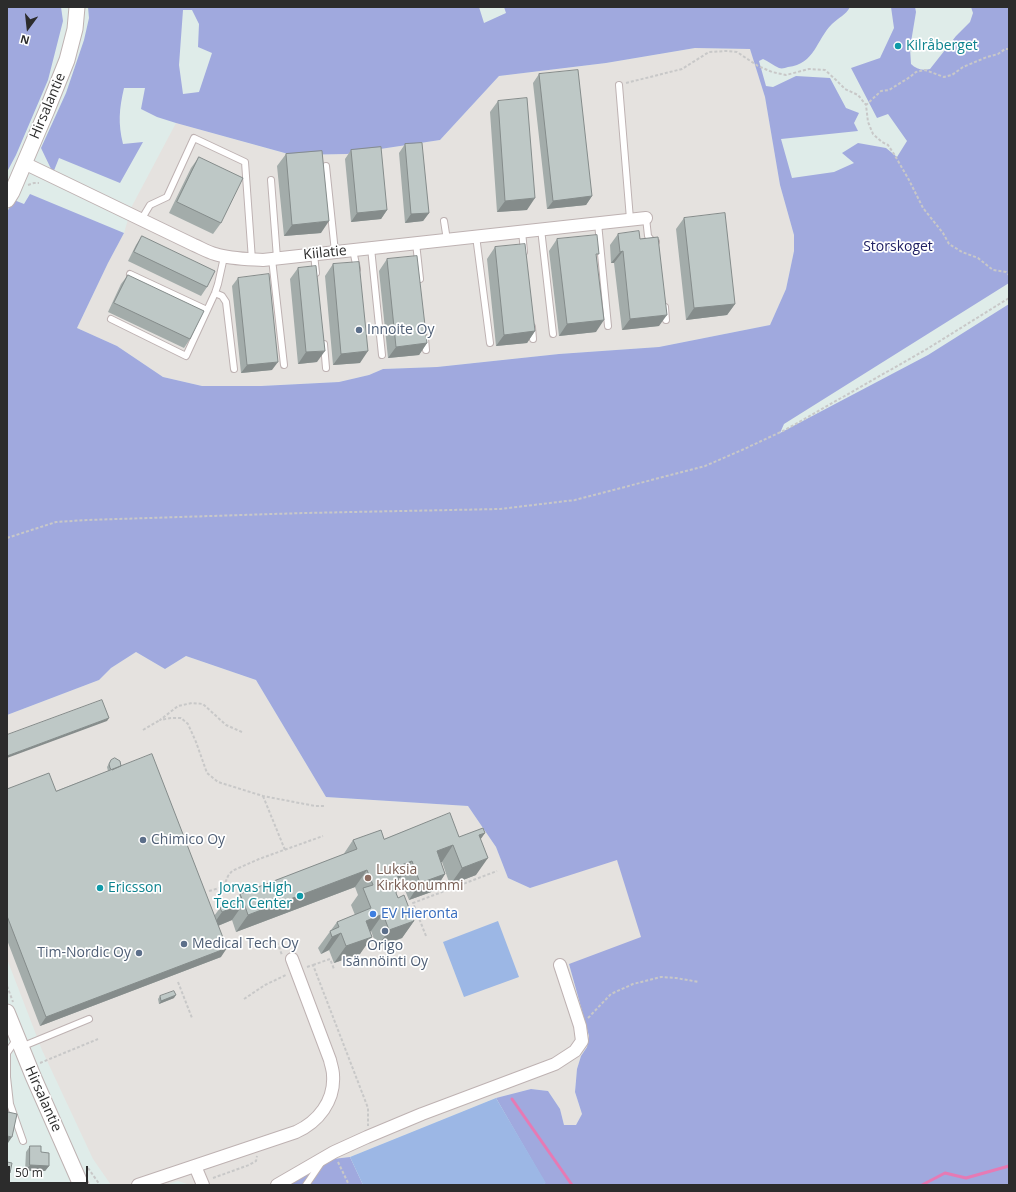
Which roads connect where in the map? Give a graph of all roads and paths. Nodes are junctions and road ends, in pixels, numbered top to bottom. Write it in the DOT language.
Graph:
graph roads {
  1 [pos="77,7"];
  2 [pos="1009,49"];
  3 [pos="619,85"];
  4 [pos="866,105"];
  5 [pos="24,163"];
  6 [pos="326,166"];
  7 [pos="271,180"];
  8 [pos="44,185"];
  9 [pos="25,187"];
  10 [pos="7,200"];
  11 [pos="646,218"];
  12 [pos="630,219"];
  13 [pos="141,220"];
  14 [pos="444,221"];
  15 [pos="598,223"];
  16 [pos="542,229"];
  17 [pos="522,231"];
  18 [pos="476,236"];
  19 [pos="447,240"];
  20 [pos="416,243"];
  21 [pos="659,246"];
  22 [pos="371,248"];
  23 [pos="353,250"];
  24 [pos="335,252"];
  25 [pos="314,254"];
  26 [pos="224,256"];
  27 [pos="525,257"];
  28 [pos="275,259"];
  29 [pos="252,260"];
  30 [pos="358,273"];
  31 [pos="130,274"];
  32 [pos="1009,274"];
  33 [pos="317,280"];
  34 [pos="420,283"];
  35 [pos="215,293"];
  36 [pos="664,298"];
  37 [pos="1009,298"];
  38 [pos="207,310"];
  39 [pos="111,319"];
  40 [pos="666,320"];
  41 [pos="532,324"];
  42 [pos="608,326"];
  43 [pos="424,328"];
  44 [pos="553,334"];
  45 [pos="323,336"];
  46 [pos="533,339"];
  47 [pos="490,343"];
  48 [pos="426,350"];
  49 [pos="382,355"];
  50 [pos="284,366"];
  51 [pos="326,368"];
  52 [pos="234,369"];
  53 [pos="7,538"];
  54 [pos="160,720"];
  55 [pos="143,730"];
  56 [pos="242,732"];
  57 [pos="263,796"];
  58 [pos="324,806"];
  59 [pos="323,836"];
  60 [pos="285,850"];
  61 [pos="497,870"];
  62 [pos="209,891"];
  63 [pos="426,936"];
  64 [pos="277,942"];
  65 [pos="287,957"];
  66 [pos="313,965"];
  67 [pos="560,965"];
  68 [pos="334,969"];
  69 [pos="178,982"];
  70 [pos="699,982"];
  71 [pos="7,1012"];
  72 [pos="192,1018"];
  73 [pos="89,1019"];
  74 [pos="580,1026"];
  75 [pos="98,1039"];
  76 [pos="19,1043"];
  77 [pos="39,1063"];
  78 [pos="23,1141"];
  79 [pos="256,1145"];
  80 [pos="329,1155"];
  81 [pos="195,1166"];
  82 [pos="202,1184"];
  83 [pos="81,1185"];
  84 [pos="138,1185"];
  85 [pos="277,1185"];
  86 [pos="306,1185"];
  87 [pos="349,1185"];
  1 -- 5 [label="street, Hirsalantie"];
  2 -- 4 [label="path"];
  3 -- 4 [label="path"];
  3 -- 12 [label="lane"];
  4 -- 32 [label="path"];
  5 -- 10 [label="street, Hirsalantie"];
  5 -- 13 [label="street, Kiilatie"];
  6 -- 24 [label="lane"];
  7 -- 28 [label="lane"];
  8 -- 9 [label="path"];
  11 -- 12 [label="street, Kiilatie"];
  11 -- 21 [label="lane"];
  12 -- 15 [label="street, Kiilatie"];
  13 -- 26 [label="street, Kiilatie"];
  13 -- 29 [label="lane"];
  14 -- 19 [label="lane"];
  15 -- 16 [label="street, Kiilatie"];
  15 -- 42 [label="lane"];
  16 -- 17 [label="street, Kiilatie"];
  16 -- 44 [label="lane"];
  17 -- 18 [label="street, Kiilatie"];
  17 -- 27 [label="lane"];
  18 -- 19 [label="street, Kiilatie"];
  18 -- 47 [label="lane"];
  19 -- 20 [label="street, Kiilatie"];
  20 -- 22 [label="street, Kiilatie"];
  20 -- 34 [label="lane"];
  22 -- 23 [label="street, Kiilatie"];
  22 -- 49 [label="lane"];
  23 -- 24 [label="street, Kiilatie"];
  23 -- 30 [label="lane"];
  24 -- 25 [label="street, Kiilatie"];
  25 -- 28 [label="street, Kiilatie"];
  25 -- 33 [label="lane"];
  26 -- 29 [label="street, Kiilatie"];
  26 -- 35 [label="lane"];
  28 -- 29 [label="street, Kiilatie"];
  28 -- 50 [label="lane"];
  31 -- 38 [label="lane"];
  35 -- 38 [label="lane"];
  35 -- 52 [label="lane"];
  36 -- 40 [label="lane"];
  37 -- 53 [label="path"];
  38 -- 39 [label="lane"];
  41 -- 46 [label="lane"];
  43 -- 48 [label="lane"];
  45 -- 51 [label="lane"];
  54 -- 55 [label="path"];
  54 -- 56 [label="path"];
  54 -- 57 [label="path"];
  57 -- 58 [label="path"];
  57 -- 60 [label="path"];
  59 -- 60 [label="path"];
  60 -- 62 [label="path"];
  61 -- 63 [label="path"];
  64 -- 65 [label="path"];
  65 -- 79 [label="street"];
  66 -- 68 [label="path"];
  67 -- 74 [label="street"];
  69 -- 72 [label="path"];
  70 -- 74 [label="path"];
  71 -- 76 [label="street, Hirsalantie"];
  73 -- 76 [label="lane"];
  74 -- 80 [label="street"];
  75 -- 77 [label="path"];
  76 -- 78 [label="lane"];
  76 -- 83 [label="street, Hirsalantie"];
  79 -- 81 [label="street"];
  79 -- 82 [label="path"];
  80 -- 85 [label="street"];
  80 -- 86 [label="lane"];
  80 -- 87 [label="path"];
  81 -- 82 [label="street"];
  81 -- 84 [label="street"];
}
